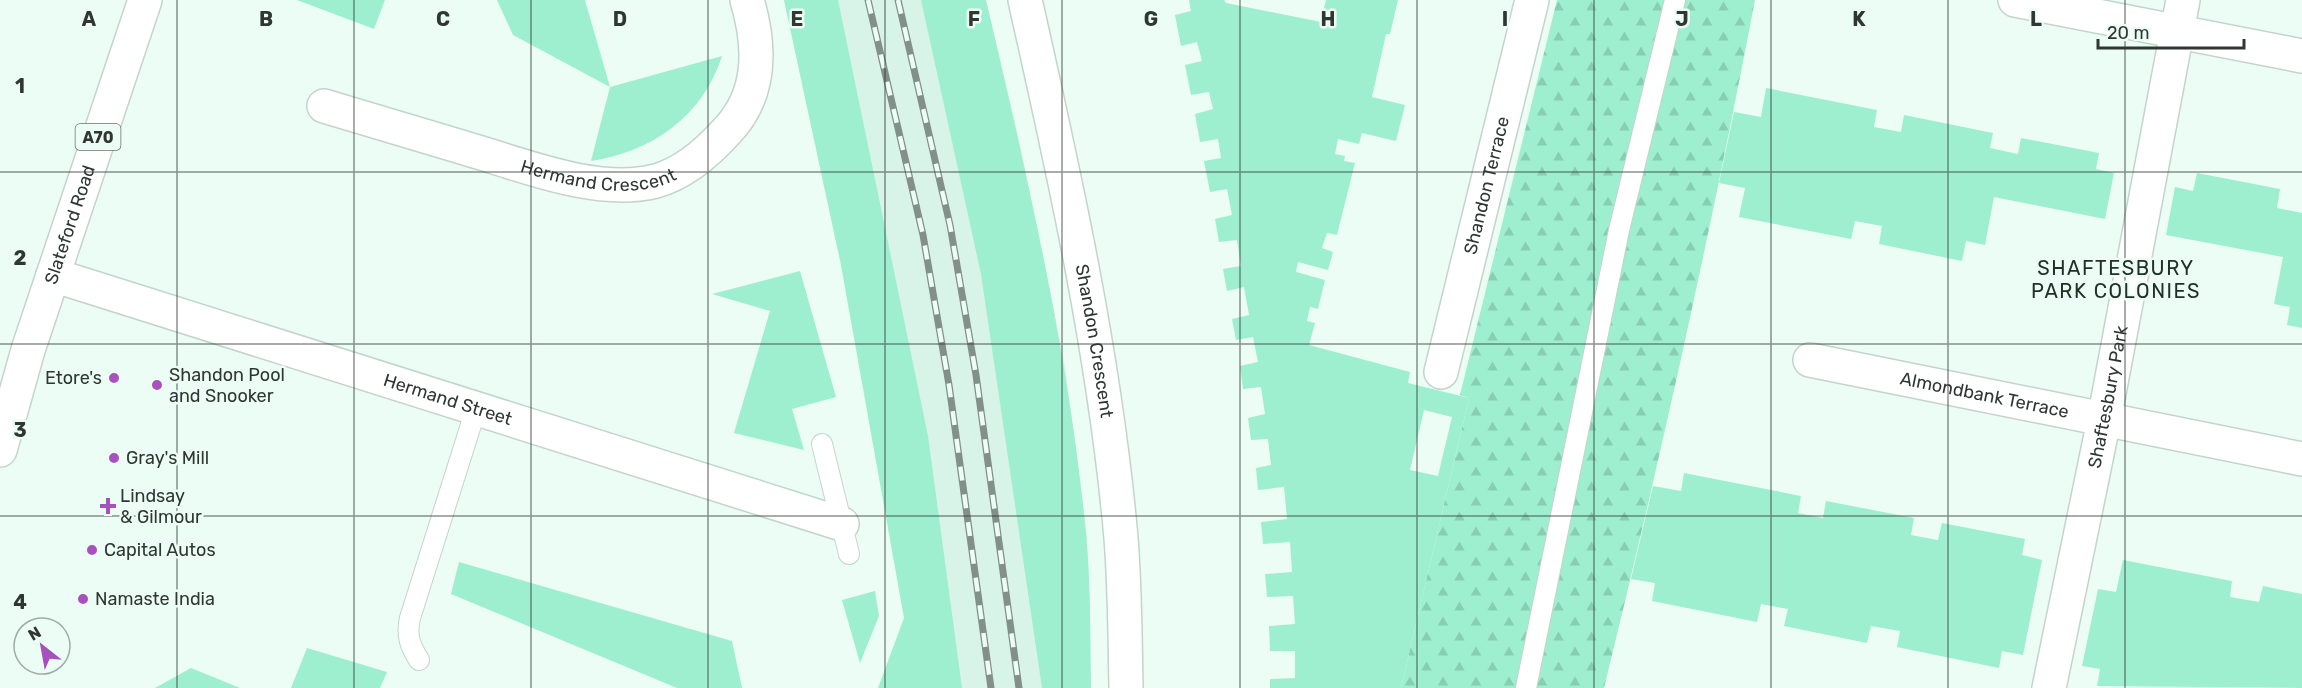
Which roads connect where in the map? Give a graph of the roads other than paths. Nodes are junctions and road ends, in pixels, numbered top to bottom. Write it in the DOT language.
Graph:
graph roads {
  1 [pos="145,0"];
  2 [pos="747,0"];
  3 [pos="1025,0"];
  4 [pos="1532,0"];
  5 [pos="1675,0"];
  6 [pos="2015,0"];
  7 [pos="2183,0"];
  8 [pos="2177,32"];
  9 [pos="2302,56"];
  10 [pos="324,106"];
  11 [pos="52,275"];
  12 [pos="1810,360"];
  13 [pos="1441,372"];
  14 [pos="476,409"];
  15 [pos="2104,420"];
  16 [pos="822,444"];
  17 [pos="0,450"];
  18 [pos="2302,459"];
  19 [pos="845,539"];
  20 [pos="419,660"];
  21 [pos="1126,688"];
  22 [pos="1526,688"];
  23 [pos="2049,688"];
  1 -- 11 [label="street, Slateford Road / A70"];
  2 -- 10 [label="street, Hermand Crescent"];
  3 -- 21 [label="street, Shandon Crescent"];
  4 -- 13 [label="street, Shandon Terrace"];
  5 -- 22 [label="lane"];
  6 -- 8 [label="street"];
  7 -- 8 [label="street, Shaftesbury Park"];
  8 -- 9 [label="street"];
  8 -- 15 [label="street, Shaftesbury Park"];
  11 -- 14 [label="street, Hermand Street"];
  11 -- 17 [label="street, Slateford Road / A70"];
  12 -- 15 [label="street, Almondbank Terrace"];
  14 -- 19 [label="street, Hermand Street"];
  14 -- 20 [label="lane"];
  15 -- 18 [label="street, Almondbank Terrace"];
  15 -- 23 [label="street, Shaftesbury Park"];
  16 -- 19 [label="lane"];
}
